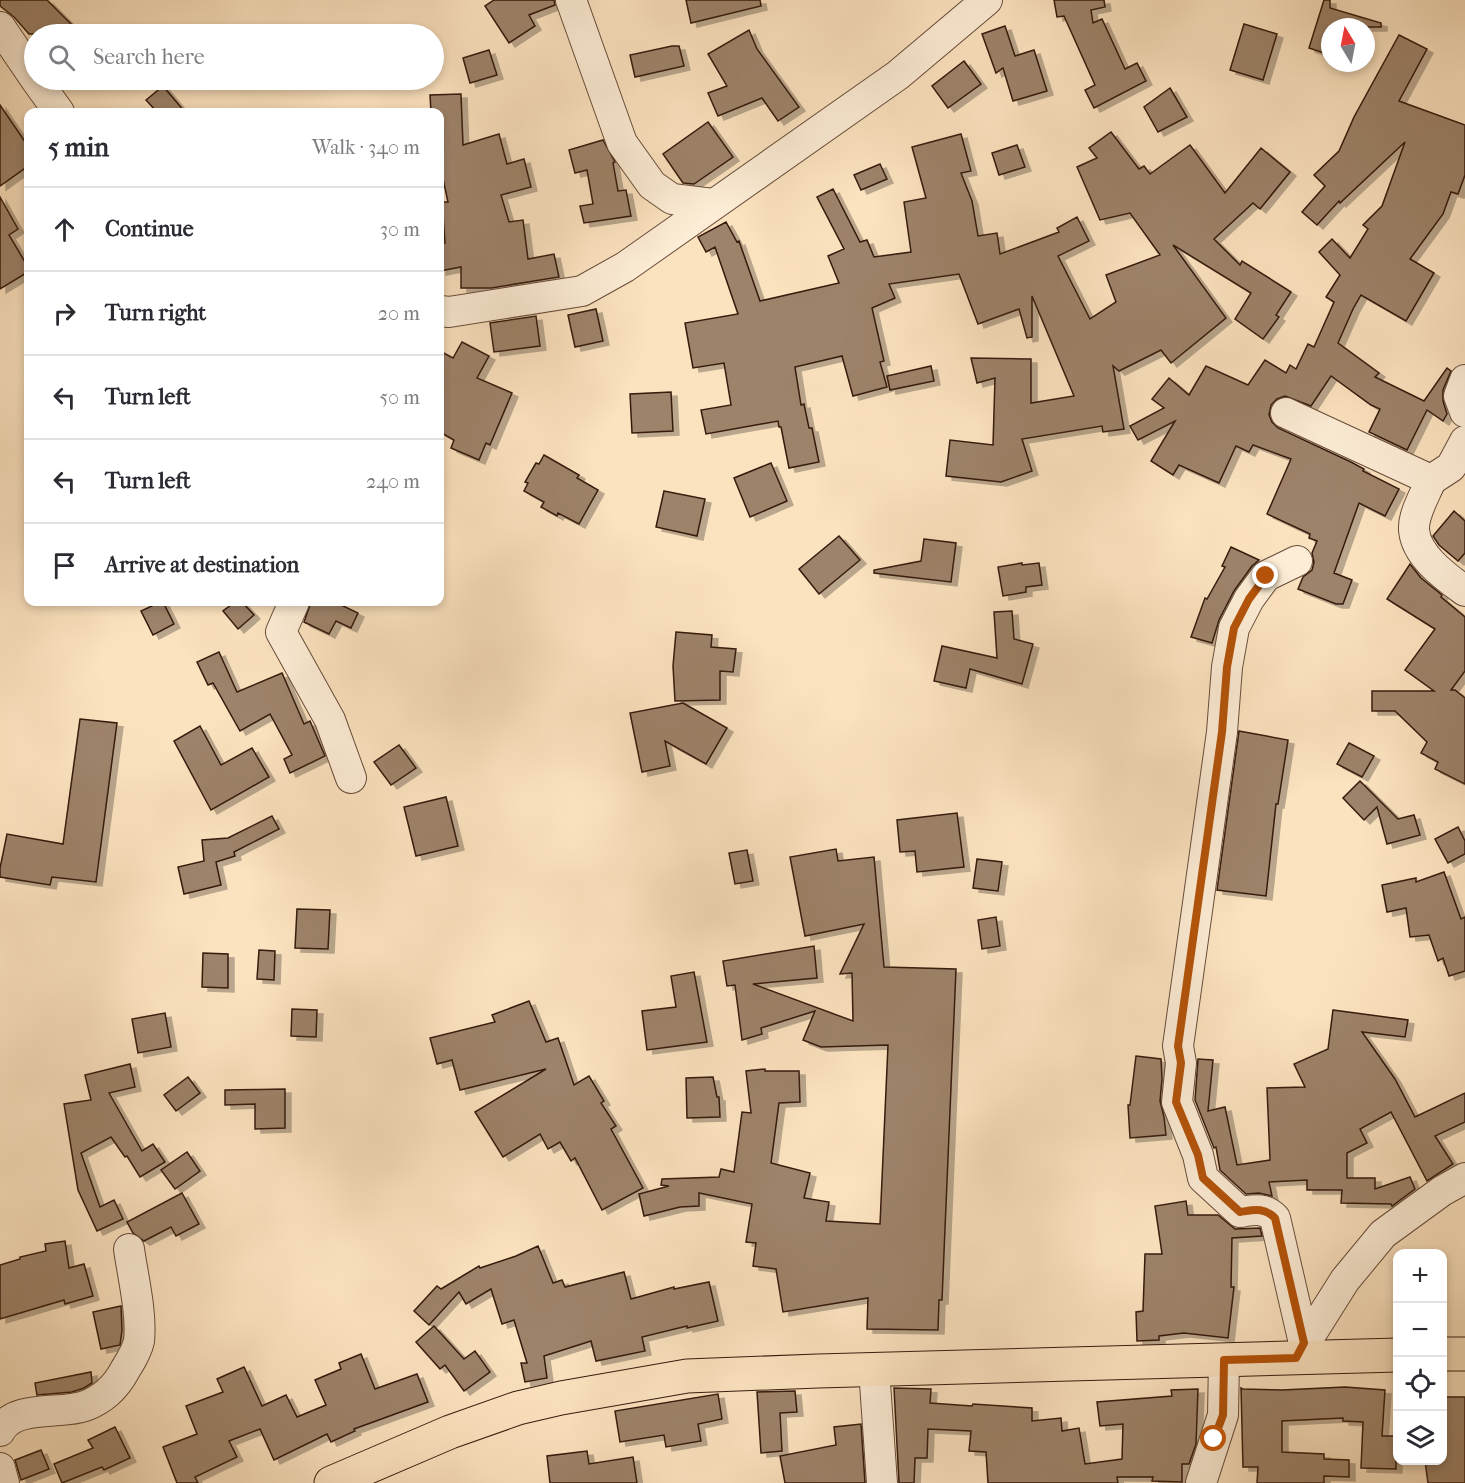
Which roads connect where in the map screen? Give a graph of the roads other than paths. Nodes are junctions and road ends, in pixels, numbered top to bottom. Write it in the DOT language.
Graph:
graph roads {
  1 [pos="571,0"];
  2 [pos="987,0"];
  3 [pos="0,27"];
  4 [pos="24,62"];
  5 [pos="43,90"];
  6 [pos="56,108"];
  7 [pos="713,204"];
  8 [pos="444,311"];
  9 [pos="1465,380"];
  10 [pos="1465,412"];
  11 [pos="1286,413"];
  12 [pos="1465,441"];
  13 [pos="1431,480"];
  14 [pos="1297,561"];
  15 [pos="1465,591"];
  16 [pos="292,606"];
  17 [pos="351,778"];
  18 [pos="1465,1178"];
  19 [pos="129,1250"];
  20 [pos="1300,1350"];
  21 [pos="1447,1354"];
  22 [pos="1465,1354"];
  23 [pos="1393,1356"];
  24 [pos="1224,1360"];
  25 [pos="874,1369"];
  26 [pos="0,1431"];
  27 [pos="0,1468"];
  28 [pos="4,1483"];
  29 [pos="331,1483"];
  30 [pos="882,1483"];
  31 [pos="1201,1483"];
  1 -- 7 [label="street"];
  2 -- 7 [label="street"];
  3 -- 4 [label="street"];
  5 -- 6 [label="street"];
  7 -- 8 [label="street"];
  9 -- 10 [label="street"];
  11 -- 13 [label="street"];
  12 -- 13 [label="street"];
  13 -- 15 [label="street"];
  14 -- 20 [label="street"];
  16 -- 17 [label="street"];
  18 -- 20 [label="street"];
  19 -- 26 [label="street"];
  20 -- 23 [label="main road"];
  20 -- 24 [label="main road"];
  21 -- 22 [label="main road"];
  24 -- 25 [label="main road"];
  24 -- 31 [label="street"];
  25 -- 29 [label="main road"];
  25 -- 30 [label="street"];
  27 -- 28 [label="street"];
}
